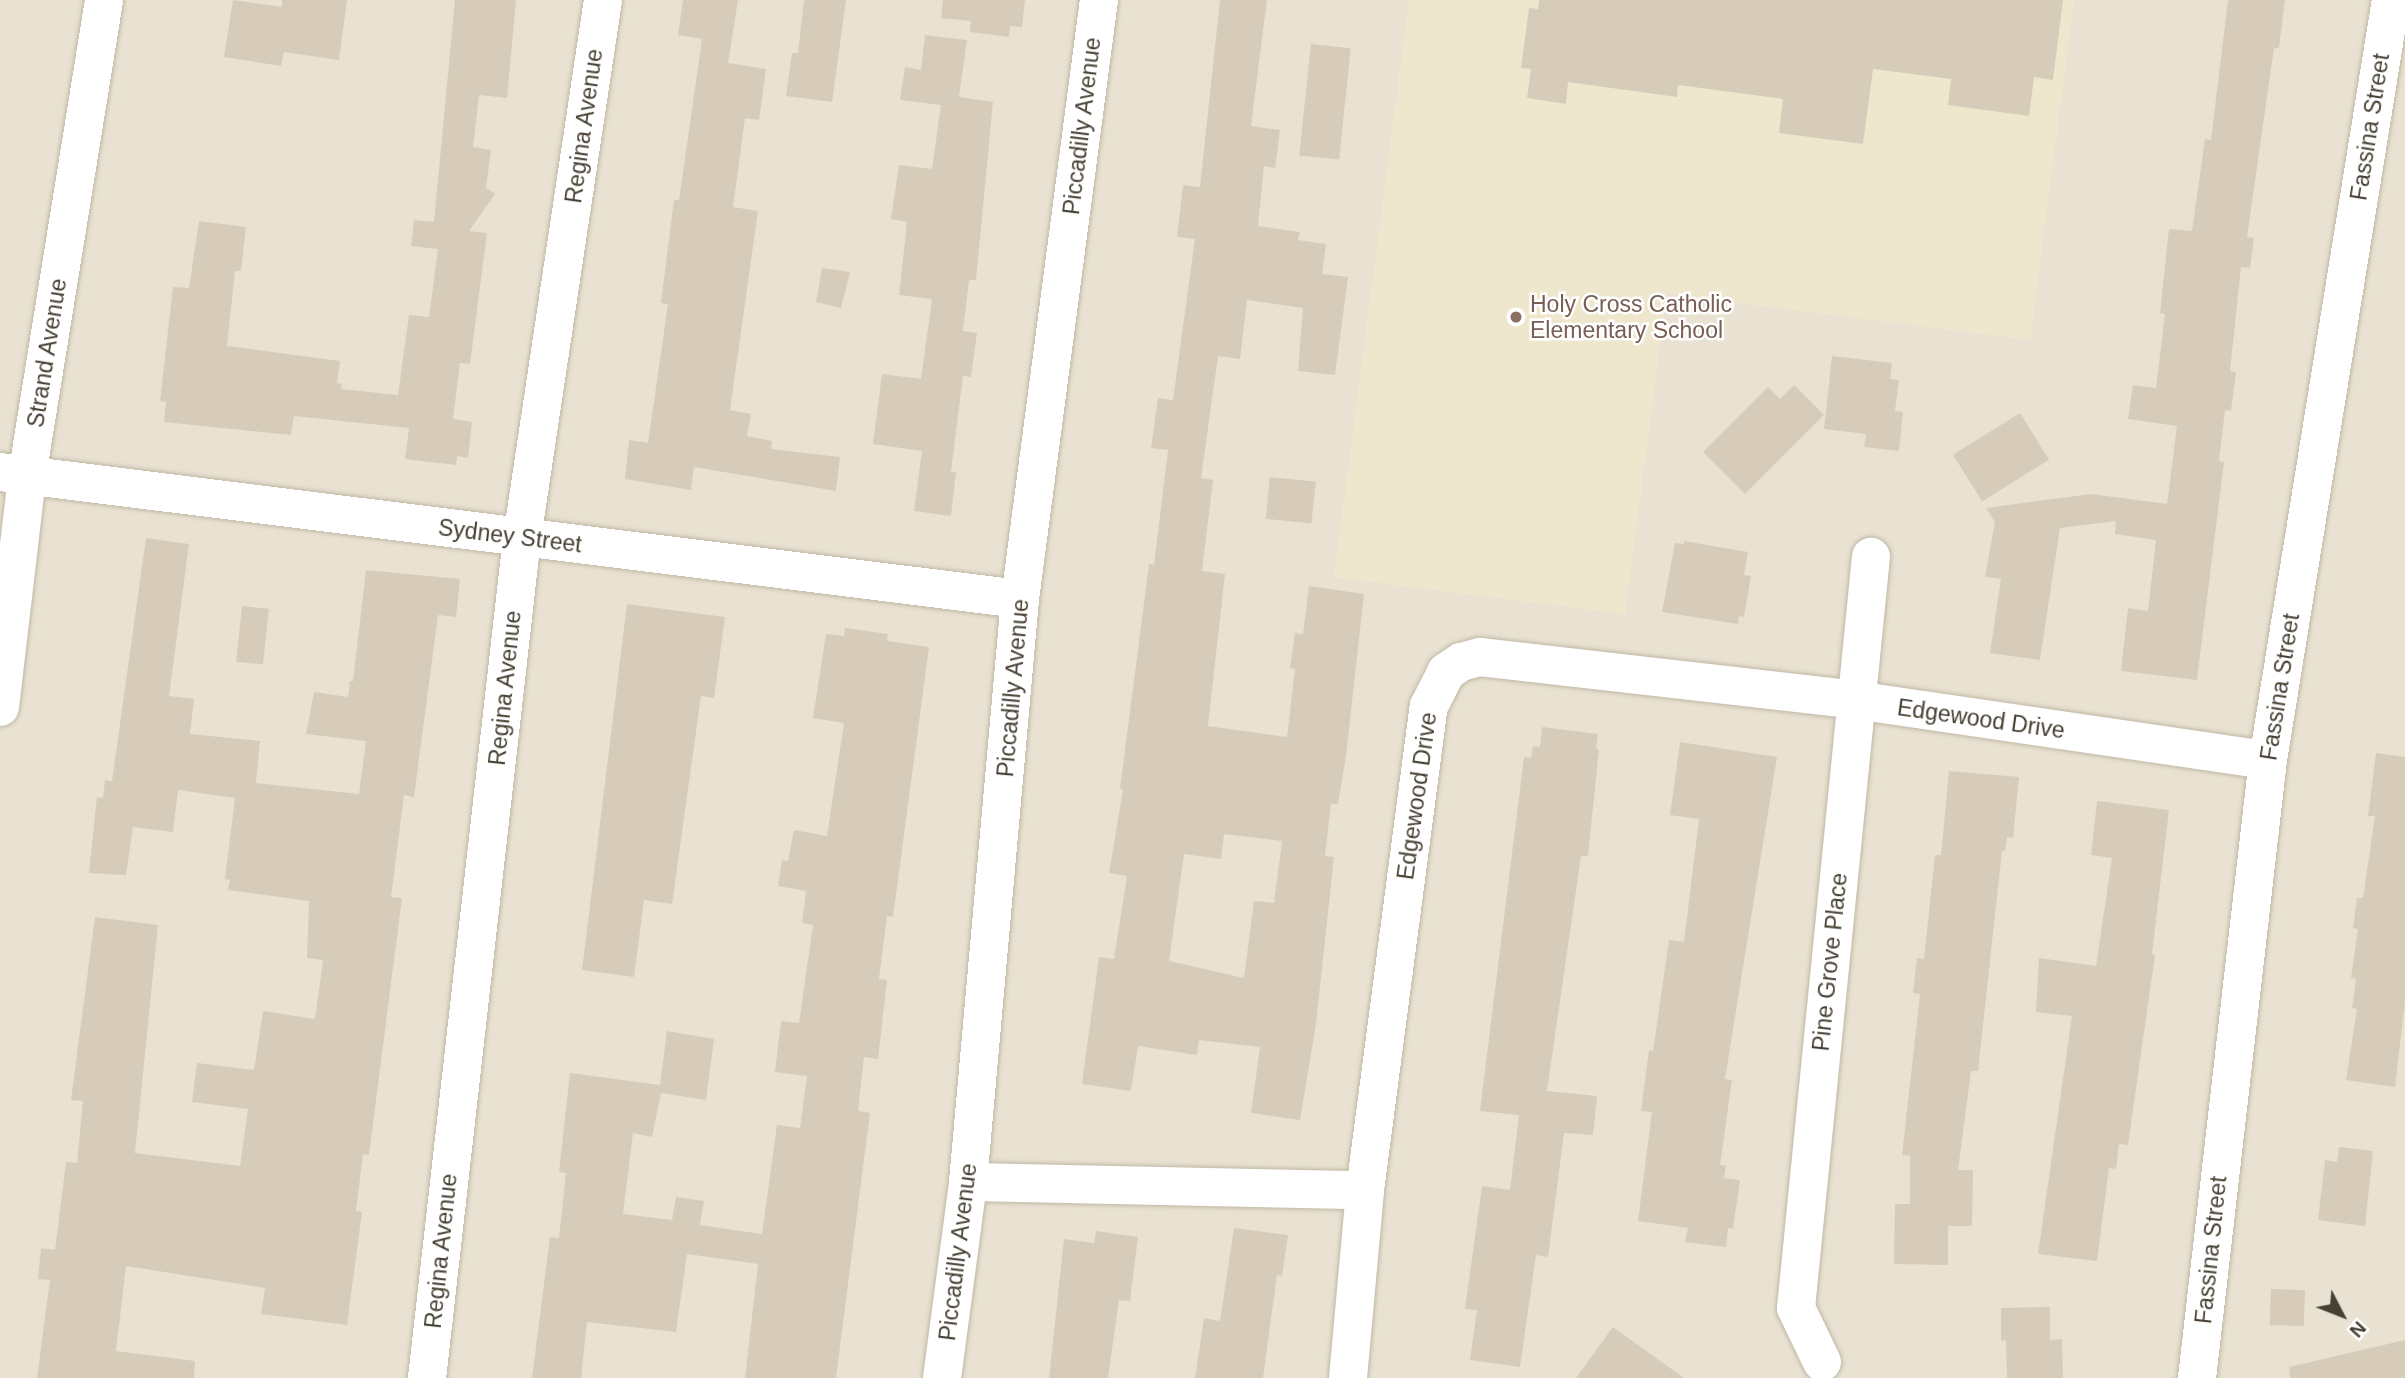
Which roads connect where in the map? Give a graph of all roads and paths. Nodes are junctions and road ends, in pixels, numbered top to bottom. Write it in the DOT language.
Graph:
graph roads {
  1 [pos="104,0"];
  2 [pos="603,0"];
  3 [pos="1099,0"];
  4 [pos="2391,0"];
  5 [pos="13,474"];
  6 [pos="522,538"];
  7 [pos="1871,557"];
  8 [pos="1020,599"];
  9 [pos="1855,700"];
  10 [pos="0,707"];
  11 [pos="2268,760"];
  12 [pos="968,1181"];
  13 [pos="1365,1190"];
  14 [pos="1822,1362"];
  15 [pos="427,1378"];
  16 [pos="942,1378"];
  17 [pos="1348,1378"];
  18 [pos="2197,1378"];
  1 -- 5 [label="street, Strand Avenue"];
  2 -- 6 [label="street, Regina Avenue"];
  3 -- 8 [label="street, Piccadilly Avenue"];
  4 -- 11 [label="street, Fassina Street"];
  5 -- 6 [label="street, Sydney Street"];
  5 -- 10 [label="street, Strand Avenue"];
  6 -- 8 [label="street, Sydney Street"];
  6 -- 15 [label="street, Regina Avenue"];
  7 -- 9 [label="street, Pine Grove Place"];
  8 -- 12 [label="street, Piccadilly Avenue"];
  9 -- 11 [label="street, Edgewood Drive"];
  9 -- 13 [label="street, Edgewood Drive"];
  9 -- 14 [label="street, Pine Grove Place"];
  11 -- 18 [label="street, Fassina Street"];
  12 -- 13 [label="street"];
  12 -- 16 [label="street, Piccadilly Avenue"];
  13 -- 17 [label="street, Edgewood Drive"];
}
